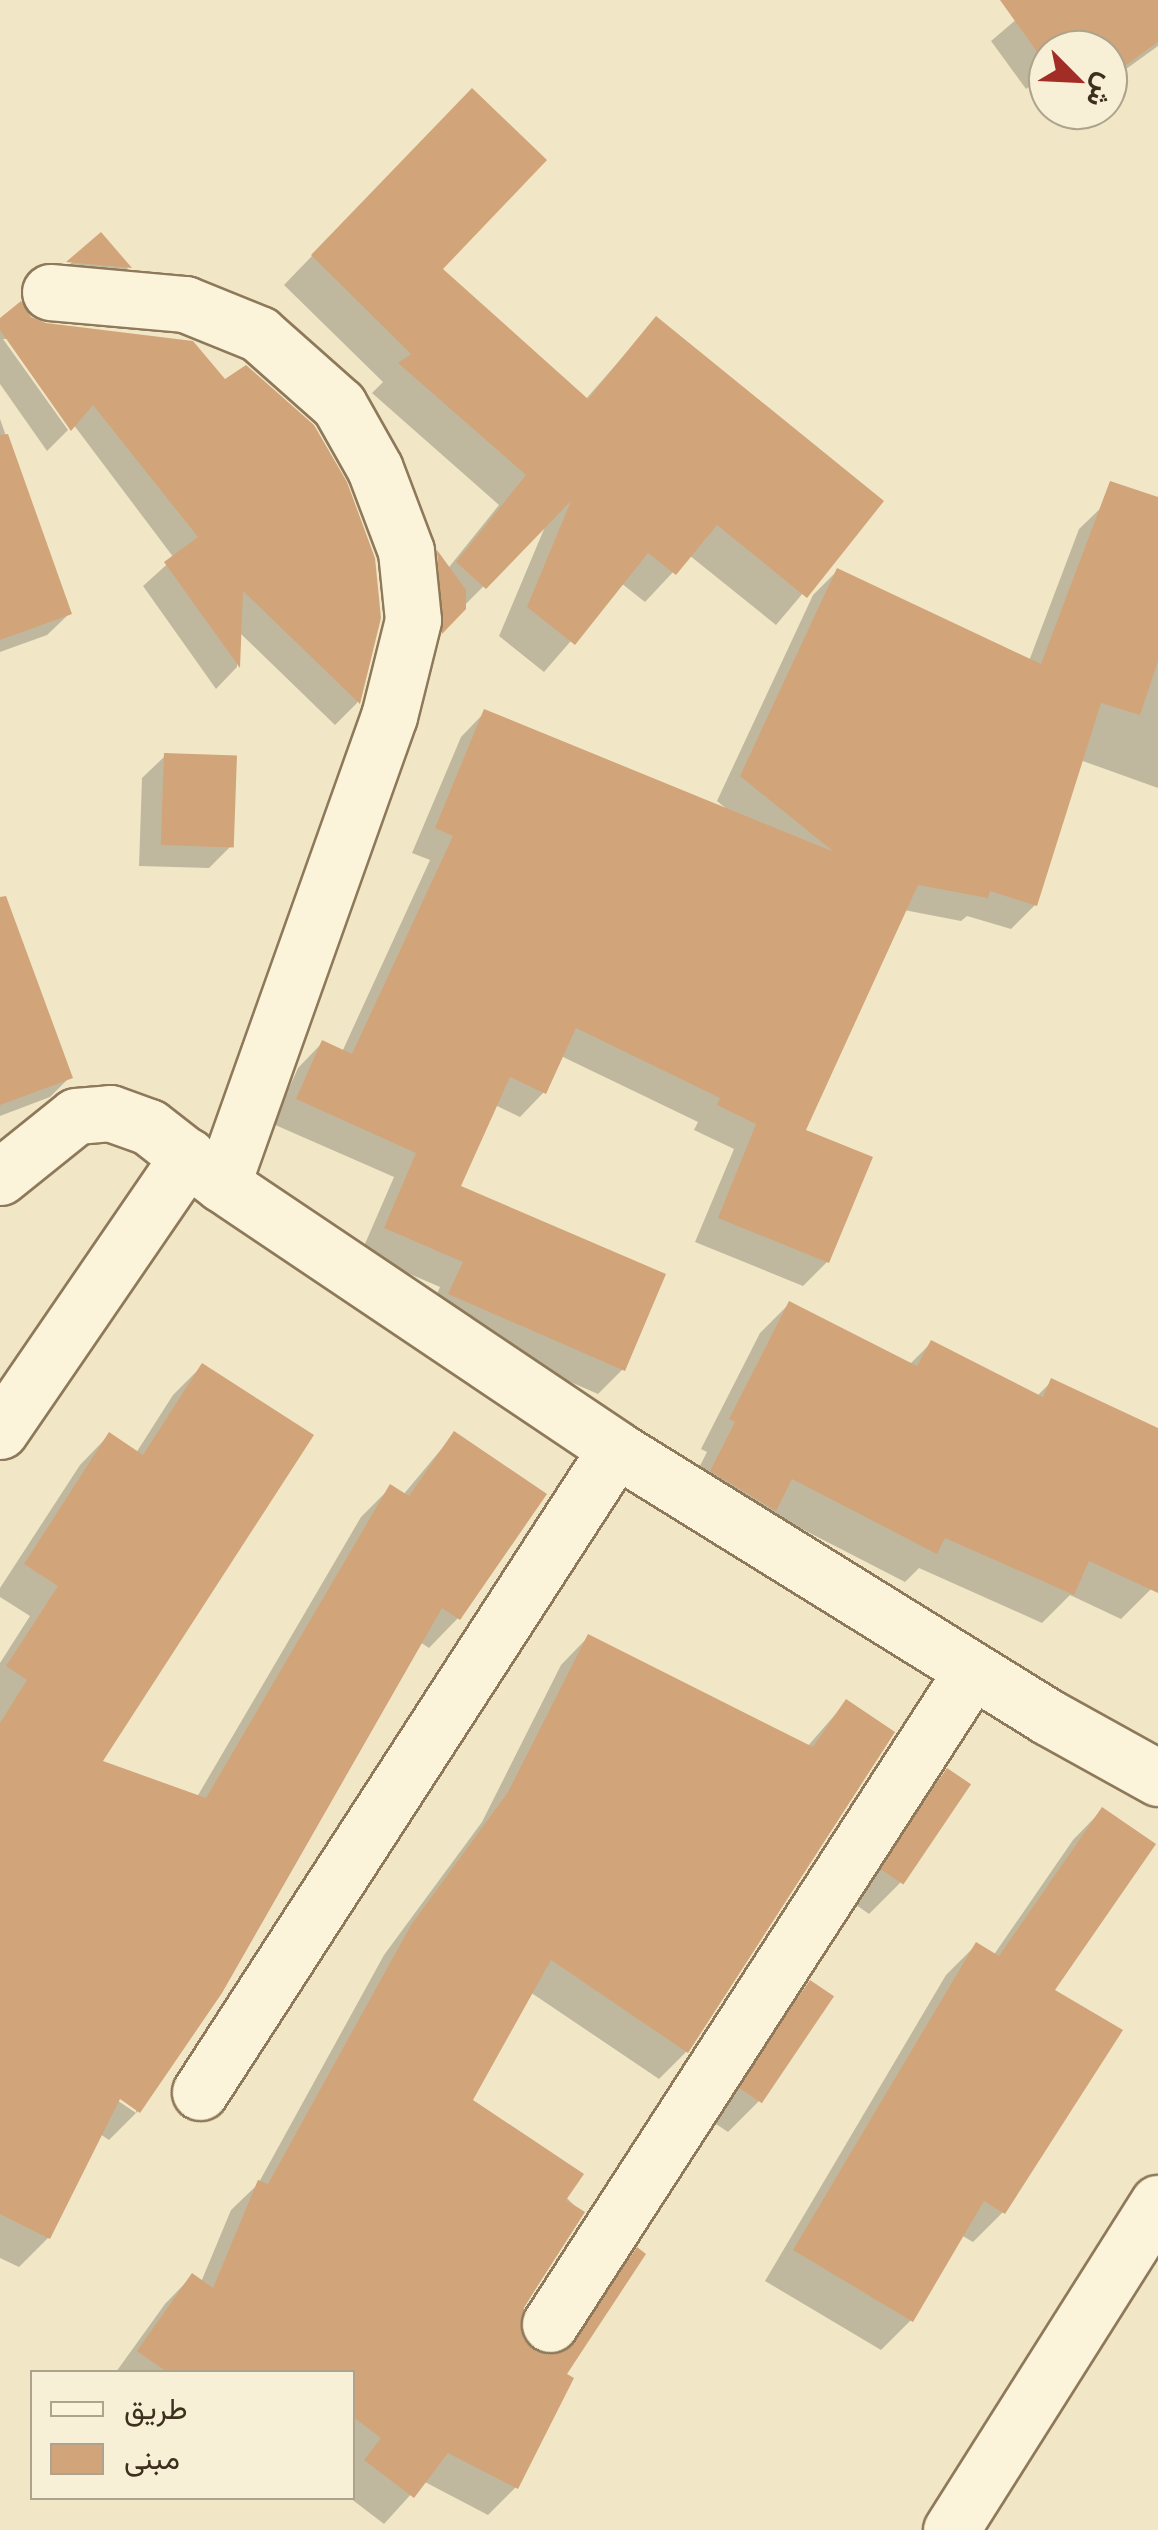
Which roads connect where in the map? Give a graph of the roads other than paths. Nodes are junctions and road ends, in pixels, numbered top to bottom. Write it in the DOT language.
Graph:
graph roads {
  1 [pos="50,292"];
  2 [pos="205,1170"];
  3 [pos="0,1177"];
  4 [pos="0,1431"];
  5 [pos="616,1449"];
  6 [pos="972,1671"];
  7 [pos="1158,1778"];
  8 [pos="200,2092"];
  9 [pos="1158,2204"];
  10 [pos="550,2324"];
  11 [pos="950,2530"];
  1 -- 2 [label="street"];
  2 -- 3 [label="street"];
  2 -- 4 [label="street"];
  2 -- 5 [label="street"];
  5 -- 6 [label="street"];
  5 -- 8 [label="street"];
  6 -- 7 [label="street"];
  6 -- 10 [label="street"];
  9 -- 11 [label="street"];
}
